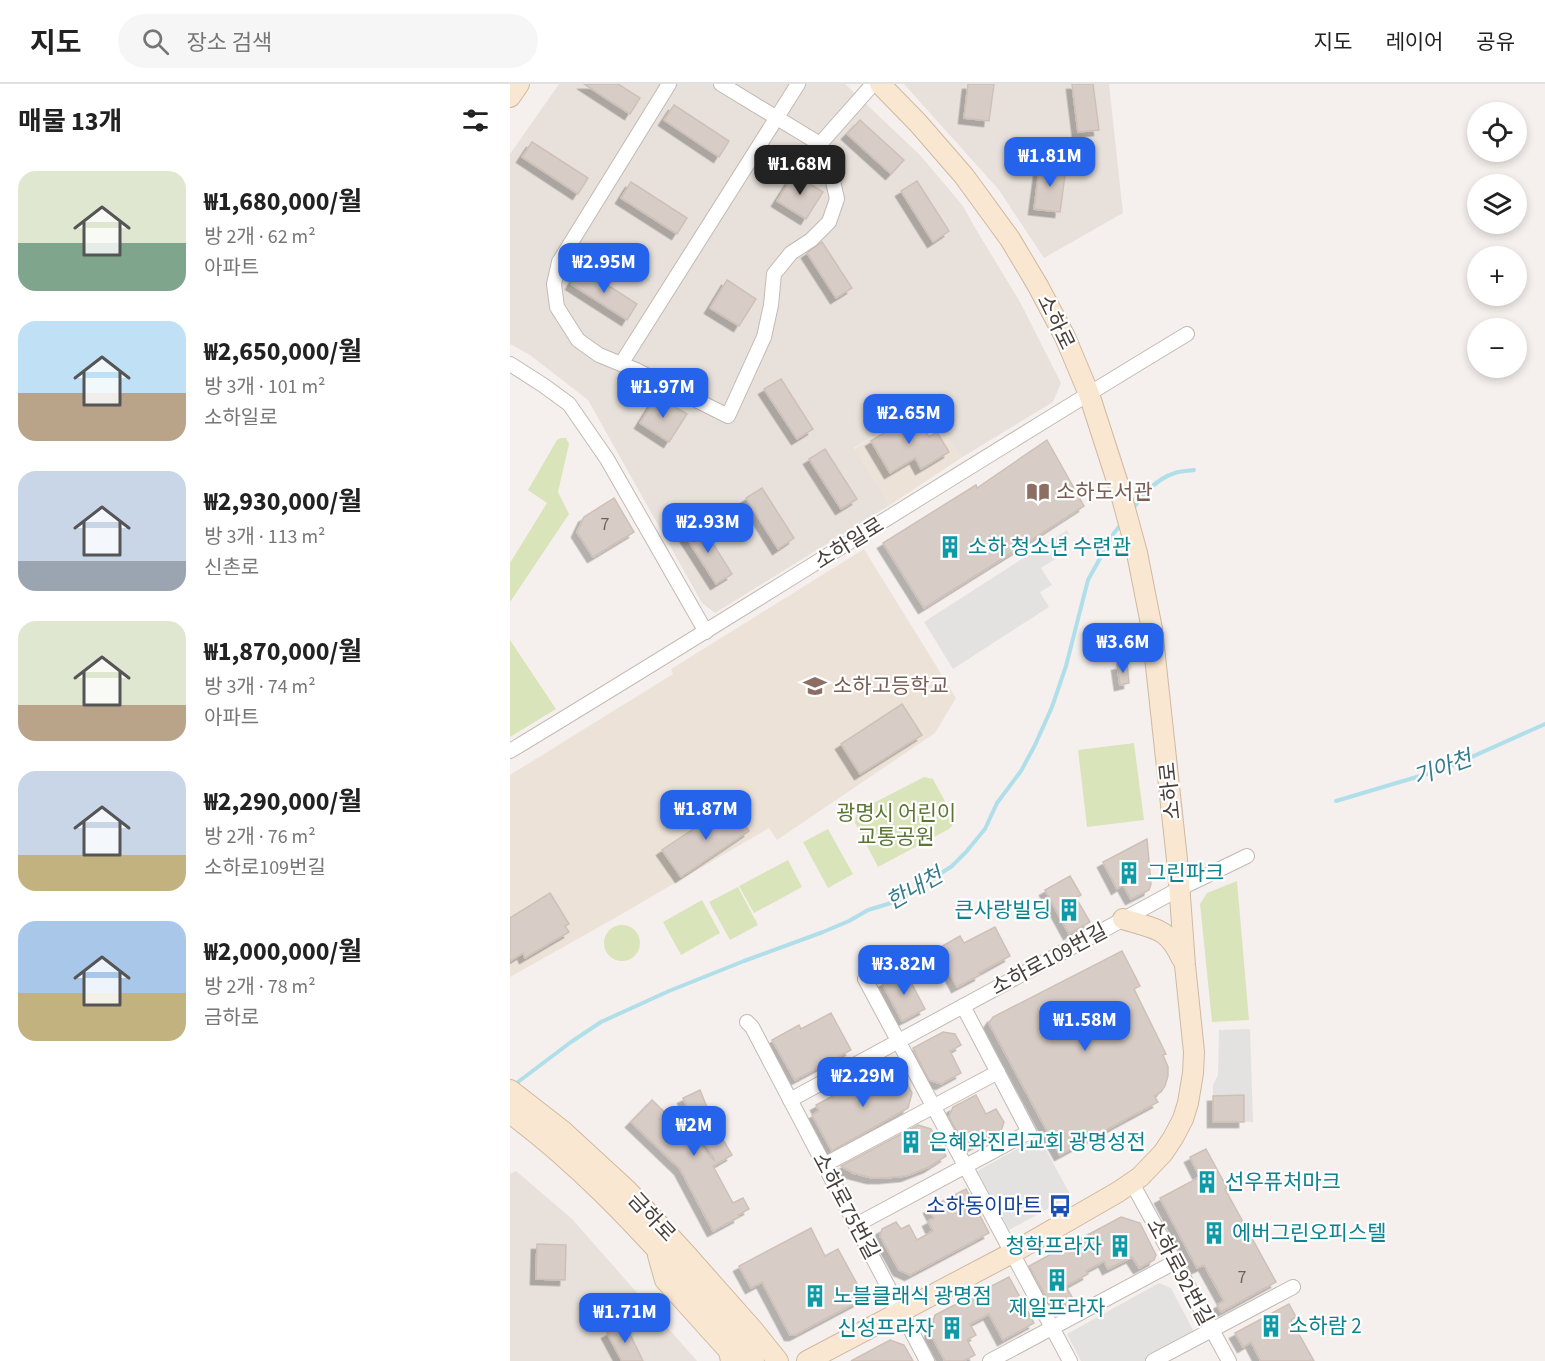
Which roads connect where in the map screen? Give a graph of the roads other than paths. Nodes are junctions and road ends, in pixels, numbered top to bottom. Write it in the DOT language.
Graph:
graph roads {
  1 [pos="519,84"];
  2 [pos="669,84"];
  3 [pos="721,84"];
  4 [pos="798,84"];
  5 [pos="873,84"];
  6 [pos="880,84"];
  7 [pos="510,97"];
  8 [pos="778,118"];
  9 [pos="820,144"];
  10 [pos="1187,334"];
  11 [pos="510,364"];
  12 [pos="621,364"];
  13 [pos="1089,394"];
  14 [pos="706,632"];
  15 [pos="510,750"];
  16 [pos="1247,856"];
  17 [pos="1179,889"];
  18 [pos="1123,919"];
  19 [pos="1185,965"];
  20 [pos="865,979"];
  21 [pos="963,1006"];
  22 [pos="747,1022"];
  23 [pos="898,1041"];
  24 [pos="998,1072"];
  25 [pos="510,1090"];
  26 [pos="790,1100"];
  27 [pos="933,1107"];
  28 [pos="518,1111"];
  29 [pos="824,1165"];
  30 [pos="965,1166"];
  31 [pos="1132,1183"];
  32 [pos="856,1225"];
  33 [pos="657,1249"];
  34 [pos="1012,1253"];
  35 [pos="1175,1262"];
  36 [pos="1293,1287"];
  37 [pos="902,1312"];
  38 [pos="1052,1328"];
  39 [pos="1212,1330"];
  40 [pos="834,1353"];
  41 [pos="731,1361"];
  42 [pos="754,1361"];
  43 [pos="777,1361"];
  44 [pos="807,1361"];
  45 [pos="927,1361"];
  46 [pos="990,1361"];
  47 [pos="1070,1361"];
  48 [pos="1153,1361"];
  49 [pos="1229,1361"];
  1 -- 7 [label="street"];
  2 -- 12 [label="street"];
  3 -- 8 [label="street"];
  4 -- 8 [label="street"];
  5 -- 9 [label="street"];
  6 -- 13 [label="street, 소하로"];
  8 -- 9 [label="street"];
  8 -- 12 [label="street"];
  9 -- 12 [label="street"];
  10 -- 13 [label="street, 소하일로"];
  11 -- 14 [label="street"];
  13 -- 14 [label="street, 소하일로"];
  13 -- 17 [label="street, 소하로"];
  14 -- 15 [label="street, 소하일로"];
  16 -- 17 [label="street, 소하로109번길"];
  17 -- 18 [label="street, 소하로109번길"];
  17 -- 19 [label="street, 소하로"];
  18 -- 19 [label="street"];
  18 -- 21 [label="street, 소하로109번길"];
  19 -- 31 [label="street, 소하로"];
  20 -- 23 [label="street"];
  21 -- 23 [label="street, 소하로109번길"];
  21 -- 24 [label="street"];
  22 -- 26 [label="street, 소하로75번길"];
  23 -- 26 [label="street, 소하로109번길"];
  23 -- 27 [label="street"];
  24 -- 27 [label="street"];
  24 -- 30 [label="street"];
  25 -- 28 [label="street, 금하로"];
  26 -- 29 [label="street, 소하로75번길"];
  27 -- 29 [label="street"];
  27 -- 30 [label="street"];
  28 -- 33 [label="street, 금하로"];
  28 -- 43 [label="street, 금하로"];
  29 -- 32 [label="street, 소하로75번길"];
  30 -- 32 [label="street"];
  30 -- 34 [label="street"];
  31 -- 34 [label="street, 소하로"];
  31 -- 35 [label="street, 소하로92번길"];
  32 -- 37 [label="street, 소하로75번길"];
  33 -- 41 [label="street"];
  33 -- 42 [label="street, 금하로"];
  34 -- 37 [label="street, 소하로"];
  34 -- 38 [label="street"];
  35 -- 38 [label="street"];
  35 -- 39 [label="street, 소하로92번길"];
  36 -- 39 [label="street"];
  37 -- 40 [label="street, 소하로"];
  37 -- 45 [label="street, 소하로75번길"];
  38 -- 46 [label="street"];
  38 -- 47 [label="street"];
  39 -- 48 [label="street"];
  39 -- 49 [label="street, 소하로92번길"];
  40 -- 44 [label="street, 소하로"];
}
